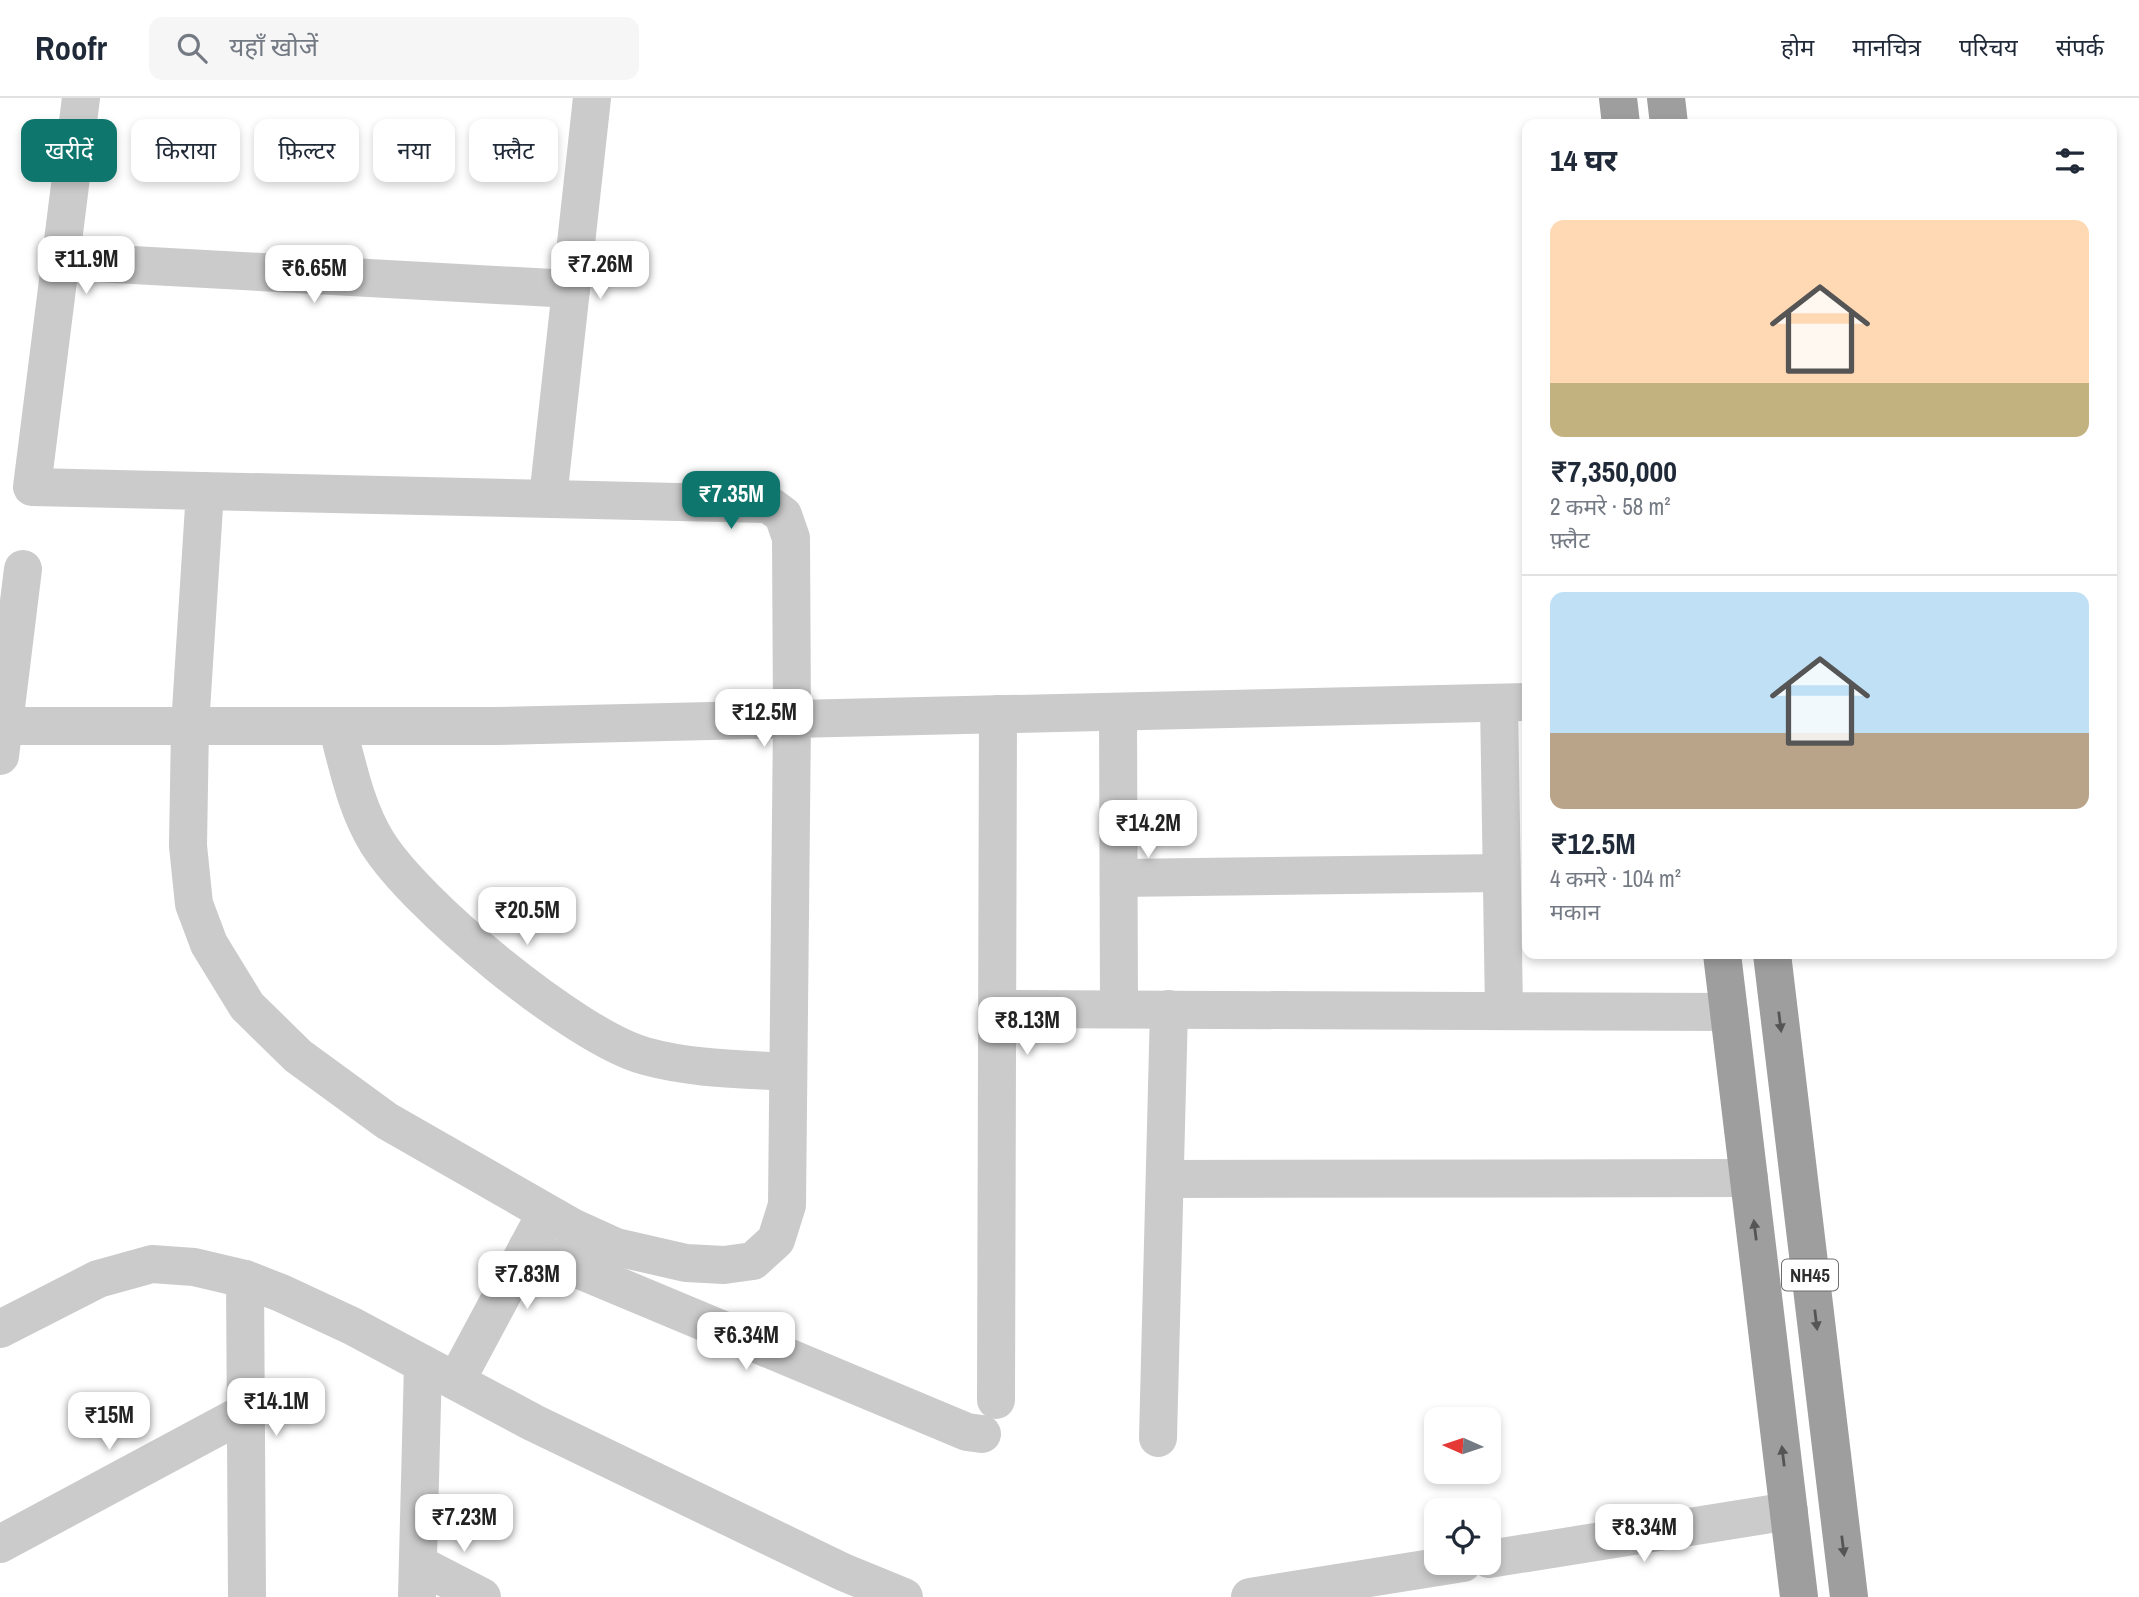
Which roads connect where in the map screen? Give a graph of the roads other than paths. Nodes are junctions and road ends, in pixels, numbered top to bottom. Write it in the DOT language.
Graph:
graph roads {
  1 [pos="80,98"];
  2 [pos="592,98"];
  3 [pos="1618,98"];
  4 [pos="1666,98"];
  5 [pos="1620,119"];
  6 [pos="1669,119"];
  7 [pos="60,261"];
  8 [pos="571,289"];
  9 [pos="205,491"];
  10 [pos="548,498"];
  11 [pos="23,569"];
  12 [pos="1513,703"];
  13 [pos="1118,712"];
  14 [pos="998,714"];
  15 [pos="792,719"];
  16 [pos="190,726"];
  17 [pos="337,726"];
  18 [pos="1,736"];
  19 [pos="1501,873"];
  20 [pos="1119,878"];
  21 [pos="1723,959"];
  22 [pos="1773,959"];
  23 [pos="997,1009"];
  24 [pos="1119,1009"];
  25 [pos="1169,1009"];
  26 [pos="1504,1011"];
  27 [pos="1729,1012"];
  28 [pos="788,1072"];
  29 [pos="1749,1178"];
  30 [pos="1165,1180"];
  31 [pos="547,1213"];
  32 [pos="527,1248"];
  33 [pos="245,1279"];
  34 [pos="2,1323"];
  35 [pos="439,1373"];
  36 [pos="996,1400"];
  37 [pos="246,1412"];
  38 [pos="982,1434"];
  39 [pos="1158,1438"];
  40 [pos="1789,1511"];
  41 [pos="0,1544"];
  42 [pos="1501,1557"];
  43 [pos="1424,1569"];
  44 [pos="418,1581"];
  45 [pos="247,1597"];
  46 [pos="482,1597"];
  47 [pos="904,1597"];
  48 [pos="1250,1597"];
  49 [pos="1799,1597"];
  50 [pos="1849,1597"];
  1 -- 7 [label="street"];
  2 -- 8 [label="street"];
  3 -- 5 [label="highway"];
  4 -- 6 [label="highway"];
  7 -- 8 [label="street"];
  7 -- 9 [label="street"];
  8 -- 10 [label="street"];
  9 -- 10 [label="street"];
  9 -- 16 [label="street"];
  10 -- 15 [label="street"];
  11 -- 18 [label="street"];
  12 -- 13 [label="street"];
  12 -- 19 [label="street"];
  13 -- 14 [label="street"];
  13 -- 20 [label="street"];
  14 -- 15 [label="street"];
  14 -- 23 [label="street"];
  15 -- 17 [label="street"];
  15 -- 28 [label="street"];
  16 -- 17 [label="street"];
  16 -- 18 [label="street"];
  16 -- 31 [label="street"];
  17 -- 28 [label="street"];
  19 -- 20 [label="street"];
  19 -- 26 [label="street"];
  20 -- 24 [label="street"];
  21 -- 27 [label="highway, NH45"];
  22 -- 50 [label="highway, NH45, one-way"];
  23 -- 24 [label="street"];
  23 -- 36 [label="street"];
  24 -- 25 [label="street"];
  25 -- 26 [label="street"];
  25 -- 30 [label="street"];
  26 -- 27 [label="street"];
  27 -- 29 [label="highway, NH45"];
  28 -- 31 [label="street"];
  29 -- 30 [label="street"];
  40 -- 29 [label="highway, NH45, one-way"];
  30 -- 39 [label="street"];
  31 -- 32 [label="street"];
  32 -- 35 [label="street"];
  32 -- 38 [label="street"];
  33 -- 34 [label="street"];
  33 -- 35 [label="street"];
  33 -- 37 [label="street"];
  35 -- 44 [label="street"];
  35 -- 47 [label="street"];
  37 -- 41 [label="street"];
  37 -- 45 [label="street"];
  40 -- 42 [label="street"];
  40 -- 49 [label="highway, NH45"];
  43 -- 48 [label="street"];
  44 -- 46 [label="street"];
}
